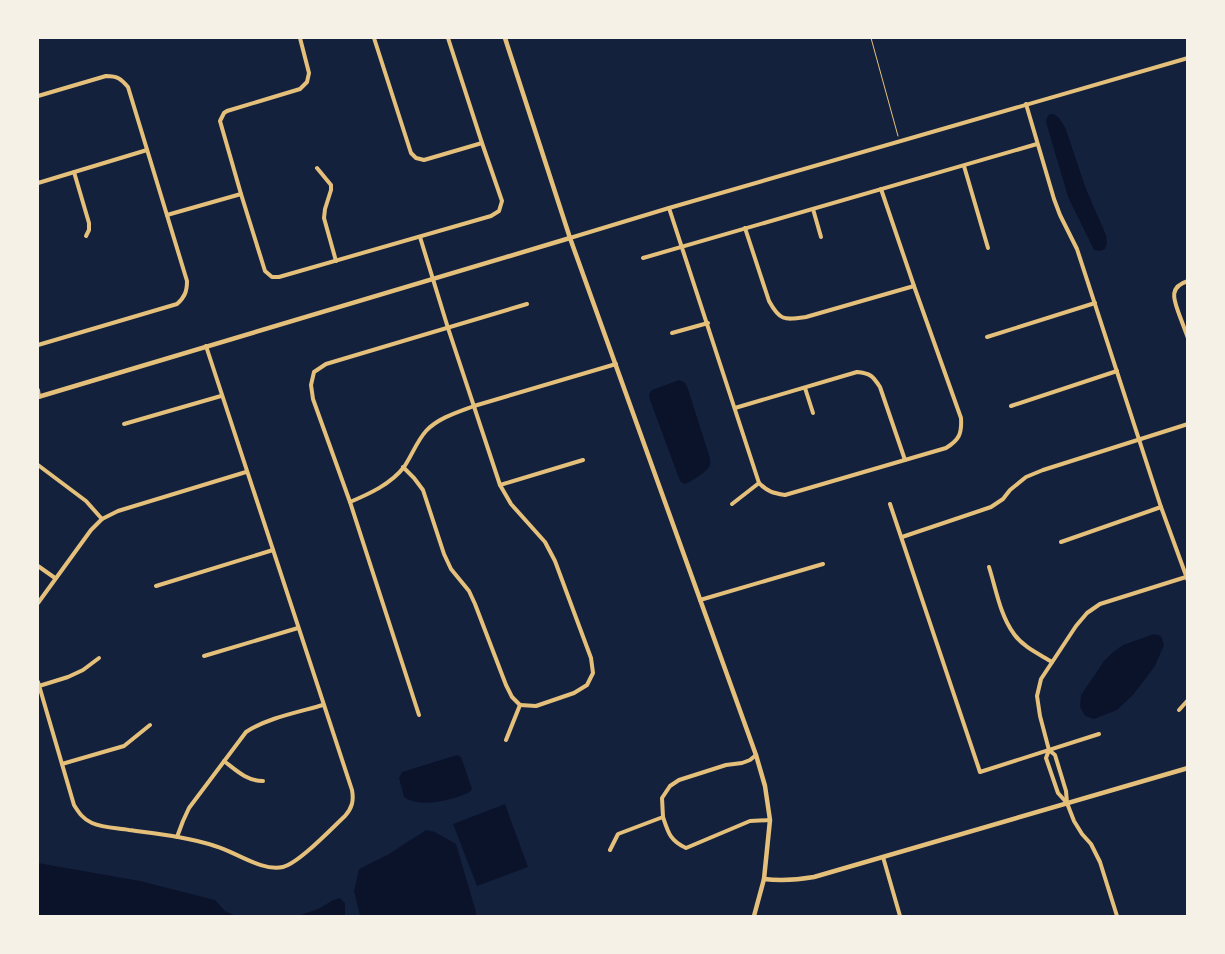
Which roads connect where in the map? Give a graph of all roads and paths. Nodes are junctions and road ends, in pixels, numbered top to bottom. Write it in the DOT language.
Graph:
graph roads {
  1 [pos="300,38"];
  2 [pos="374,38"];
  3 [pos="448,38"];
  4 [pos="505,38"];
  5 [pos="871,38"];
  6 [pos="1188,58"];
  7 [pos="38,96"];
  8 [pos="1026,104"];
  9 [pos="900,142"];
  10 [pos="482,143"];
  11 [pos="1037,144"];
  12 [pos="147,150"];
  13 [pos="964,166"];
  14 [pos="317,168"];
  15 [pos="74,172"];
  16 [pos="38,183"];
  17 [pos="881,189"];
  18 [pos="241,194"];
  19 [pos="670,208"];
  20 [pos="813,209"];
  21 [pos="167,216"];
  22 [pos="745,228"];
  23 [pos="86,236"];
  24 [pos="420,237"];
  25 [pos="821,237"];
  26 [pos="570,238"];
  27 [pos="682,245"];
  28 [pos="988,248"];
  29 [pos="643,258"];
  30 [pos="336,261"];
  31 [pos="433,279"];
  32 [pos="1188,281"];
  33 [pos="914,286"];
  34 [pos="1095,303"];
  35 [pos="527,304"];
  36 [pos="708,323"];
  37 [pos="448,328"];
  38 [pos="672,333"];
  39 [pos="987,337"];
  40 [pos="1188,338"];
  41 [pos="38,345"];
  42 [pos="206,346"];
  43 [pos="616,364"];
  44 [pos="1117,371"];
  45 [pos="805,388"];
  46 [pos="38,390"];
  47 [pos="221,396"];
  48 [pos="38,397"];
  49 [pos="474,406"];
  50 [pos="1011,406"];
  51 [pos="735,408"];
  52 [pos="812,413"];
  53 [pos="124,424"];
  54 [pos="1188,424"];
  55 [pos="1139,439"];
  56 [pos="584,460"];
  57 [pos="905,460"];
  58 [pos="38,464"];
  59 [pos="403,467"];
  60 [pos="246,472"];
  61 [pos="759,483"];
  62 [pos="500,485"];
  63 [pos="350,502"];
  64 [pos="732,504"];
  65 [pos="890,504"];
  66 [pos="1161,507"];
  67 [pos="102,519"];
  68 [pos="902,537"];
  69 [pos="1061,542"];
  70 [pos="273,550"];
  71 [pos="823,564"];
  72 [pos="38,566"];
  73 [pos="988,567"];
  74 [pos="55,578"];
  75 [pos="1187,579"];
  76 [pos="156,586"];
  77 [pos="700,600"];
  78 [pos="38,603"];
  79 [pos="298,628"];
  80 [pos="204,656"];
  81 [pos="99,658"];
  82 [pos="1052,662"];
  83 [pos="38,684"];
  84 [pos="1188,700"];
  85 [pos="323,705"];
  86 [pos="520,705"];
  87 [pos="1179,710"];
  88 [pos="419,715"];
  89 [pos="150,725"];
  90 [pos="1099,734"];
  91 [pos="506,740"];
  92 [pos="1049,750"];
  93 [pos="756,755"];
  94 [pos="224,761"];
  95 [pos="62,764"];
  96 [pos="1188,768"];
  97 [pos="263,781"];
  98 [pos="1067,803"];
  99 [pos="663,817"];
  100 [pos="770,820"];
  101 [pos="178,837"];
  102 [pos="610,850"];
  103 [pos="883,857"];
  104 [pos="764,879"];
  105 [pos="754,916"];
  106 [pos="900,916"];
  107 [pos="1117,916"];
  1 -- 18 [label="street"];
  2 -- 10 [label="street"];
  3 -- 10 [label="street"];
  4 -- 26 [label="street"];
  5 -- 9 [label="path"];
  6 -- 8 [label="street"];
  7 -- 12 [label="street"];
  8 -- 9 [label="street"];
  8 -- 11 [label="street"];
  9 -- 19 [label="street"];
  10 -- 24 [label="street"];
  11 -- 13 [label="street"];
  11 -- 34 [label="street"];
  12 -- 15 [label="street"];
  12 -- 21 [label="street"];
  13 -- 17 [label="street"];
  13 -- 28 [label="street"];
  14 -- 30 [label="street"];
  15 -- 16 [label="street"];
  15 -- 23 [label="street"];
  17 -- 20 [label="street"];
  17 -- 33 [label="street"];
  18 -- 21 [label="street"];
  18 -- 30 [label="street"];
  19 -- 26 [label="street"];
  19 -- 27 [label="street"];
  20 -- 22 [label="street"];
  20 -- 25 [label="street"];
  21 -- 41 [label="street"];
  22 -- 27 [label="street"];
  22 -- 33 [label="street"];
  24 -- 30 [label="street"];
  24 -- 31 [label="street"];
  26 -- 31 [label="street"];
  26 -- 43 [label="street"];
  27 -- 29 [label="street"];
  27 -- 36 [label="street"];
  31 -- 37 [label="street"];
  31 -- 42 [label="street"];
  32 -- 40 [label="street"];
  33 -- 57 [label="street"];
  34 -- 39 [label="street"];
  34 -- 44 [label="street"];
  35 -- 37 [label="street"];
  36 -- 38 [label="street"];
  36 -- 51 [label="street"];
  37 -- 49 [label="street"];
  37 -- 63 [label="street"];
  42 -- 47 [label="street"];
  42 -- 48 [label="street"];
  43 -- 49 [label="street"];
  43 -- 77 [label="street"];
  44 -- 50 [label="street"];
  44 -- 55 [label="street"];
  45 -- 51 [label="street"];
  45 -- 52 [label="street"];
  45 -- 57 [label="street"];
  46 -- 48 [label="street"];
  47 -- 53 [label="street"];
  47 -- 60 [label="street"];
  49 -- 59 [label="street"];
  49 -- 62 [label="street"];
  51 -- 61 [label="street"];
  54 -- 55 [label="street"];
  55 -- 66 [label="street"];
  55 -- 68 [label="street"];
  56 -- 62 [label="street"];
  57 -- 61 [label="street"];
  58 -- 67 [label="street"];
  59 -- 63 [label="street"];
  59 -- 86 [label="street"];
  60 -- 67 [label="street"];
  60 -- 70 [label="street"];
  61 -- 64 [label="street"];
  62 -- 86 [label="street"];
  63 -- 88 [label="street"];
  65 -- 68 [label="street"];
  66 -- 69 [label="street"];
  66 -- 75 [label="street"];
  67 -- 74 [label="street"];
  68 -- 92 [label="street"];
  70 -- 76 [label="street"];
  70 -- 79 [label="street"];
  71 -- 77 [label="street"];
  72 -- 74 [label="street"];
  73 -- 82 [label="street"];
  74 -- 78 [label="street"];
  75 -- 82 [label="street"];
  77 -- 93 [label="street"];
  79 -- 80 [label="street"];
  79 -- 85 [label="street"];
  81 -- 83 [label="street"];
  82 -- 92 [label="street"];
  83 -- 95 [label="street"];
  84 -- 87 [label="street"];
  85 -- 94 [label="street"];
  85 -- 101 [label="street"];
  86 -- 91 [label="street"];
  89 -- 95 [label="street"];
  90 -- 92 [label="street"];
  92 -- 98 [label="street"];
  92 -- 98 [label="street"];
  93 -- 99 [label="street"];
  93 -- 100 [label="street"];
  94 -- 97 [label="street"];
  94 -- 101 [label="street"];
  95 -- 101 [label="street"];
  96 -- 98 [label="street"];
  98 -- 103 [label="street"];
  98 -- 107 [label="street"];
  99 -- 100 [label="street"];
  99 -- 102 [label="street"];
  100 -- 104 [label="street"];
  103 -- 104 [label="street"];
  103 -- 106 [label="street"];
  104 -- 105 [label="street"];
}
